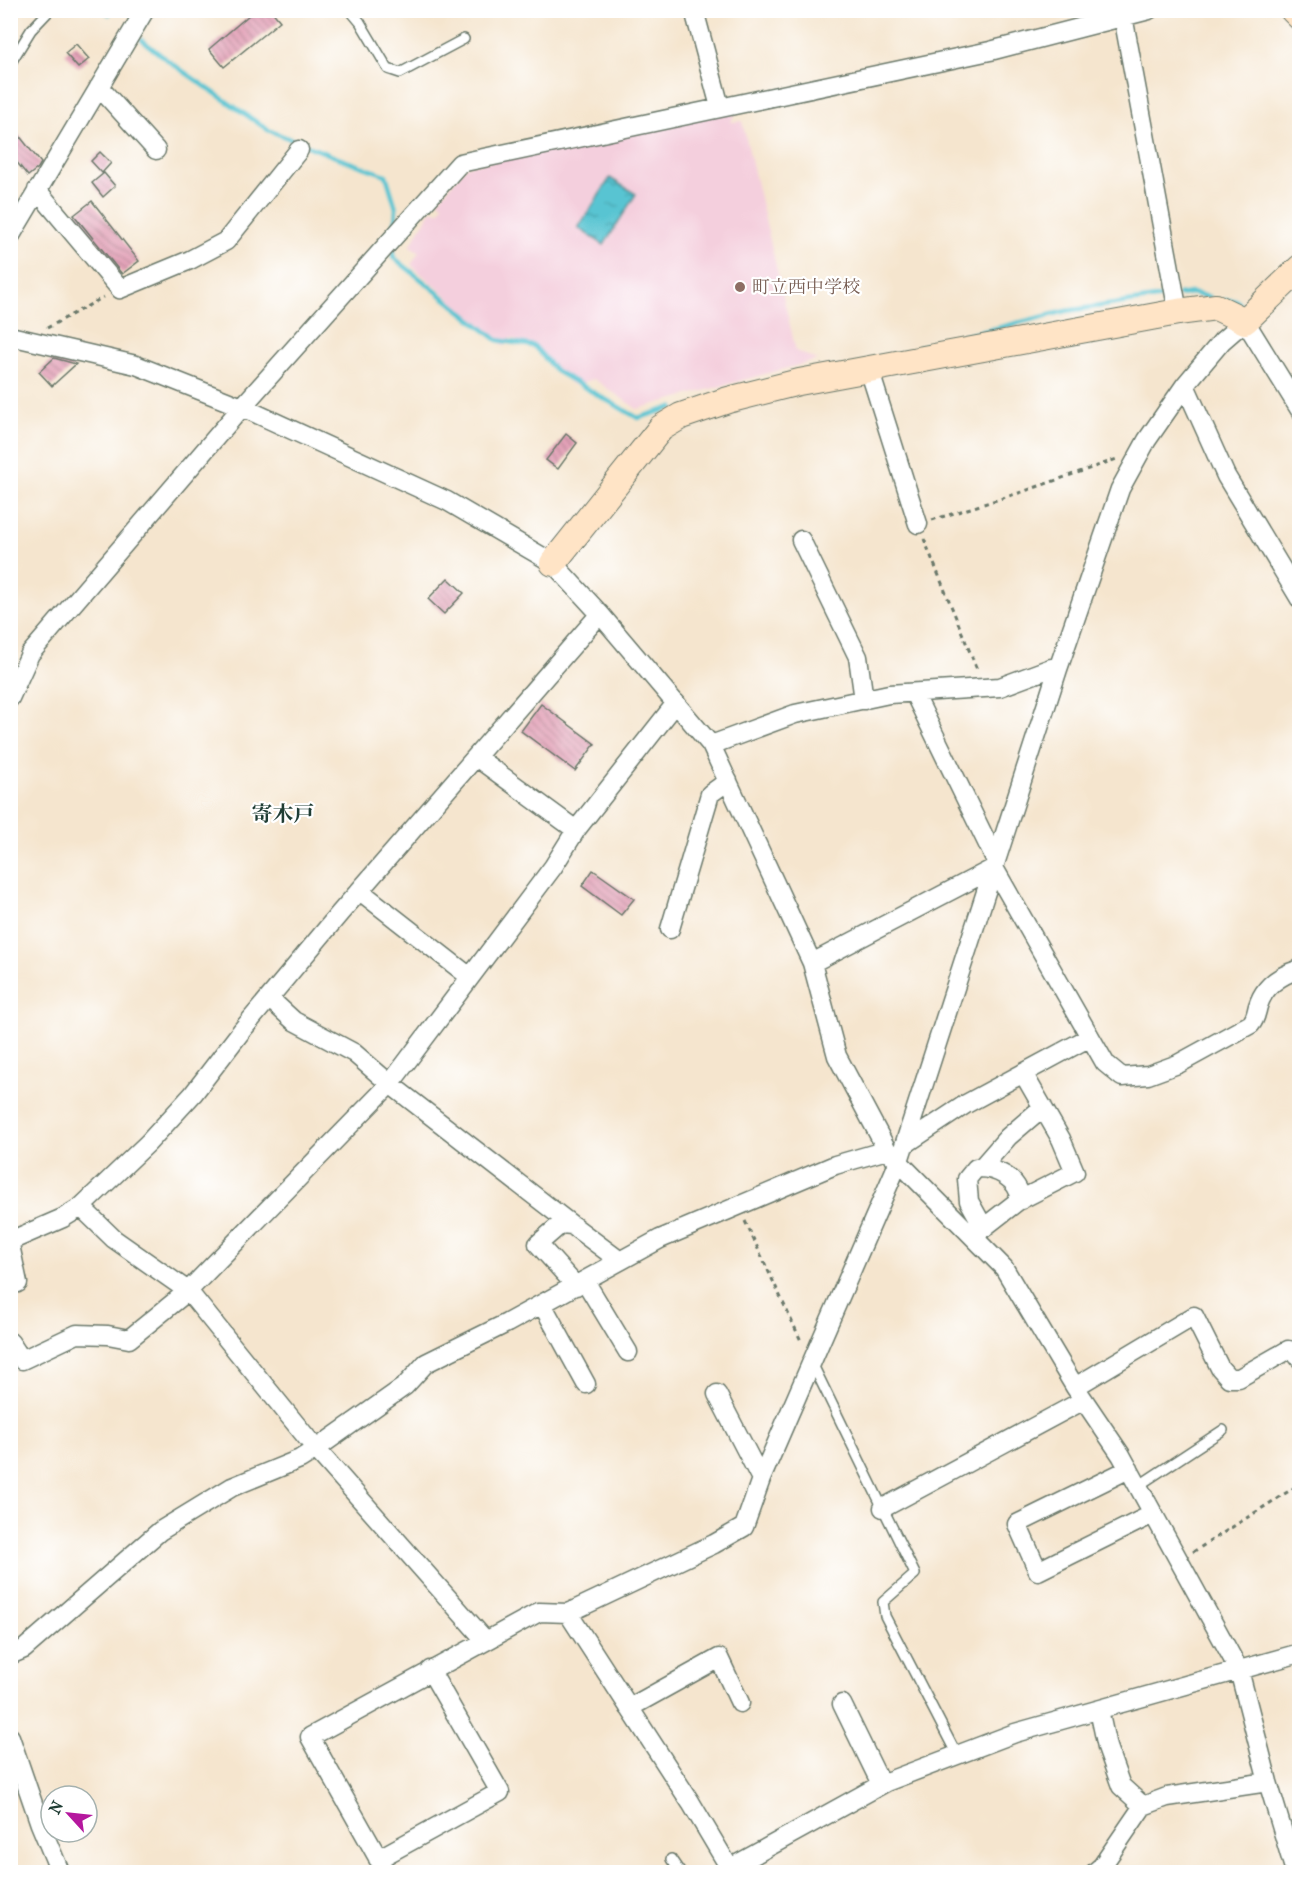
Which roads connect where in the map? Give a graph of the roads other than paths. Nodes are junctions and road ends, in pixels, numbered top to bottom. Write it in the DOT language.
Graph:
graph roads {
  1 [pos="50,10"];
  2 [pos="145,10"];
  3 [pos="350,10"];
  4 [pos="694,10"];
  5 [pos="1149,10"];
  6 [pos="1293,10"];
  7 [pos="1122,13"];
  8 [pos="1100,16"];
  9 [pos="1299,17"];
  10 [pos="464,39"];
  11 [pos="10,64"];
  12 [pos="99,87"];
  13 [pos="720,107"];
  14 [pos="156,150"];
  15 [pos="299,150"];
  16 [pos="38,190"];
  17 [pos="10,237"];
  18 [pos="1299,268"];
  19 [pos="1178,312"];
  20 [pos="1245,321"];
  21 [pos="19,337"];
  22 [pos="869,369"];
  23 [pos="1185,385"];
  24 [pos="242,407"];
  25 [pos="1299,410"];
  26 [pos="918,524"];
  27 [pos="801,540"];
  28 [pos="553,563"];
  29 [pos="1299,599"];
  30 [pos="600,614"];
  31 [pos="1058,669"];
  32 [pos="914,693"];
  33 [pos="10,698"];
  34 [pos="864,700"];
  35 [pos="676,704"];
  36 [pos="711,745"];
  37 [pos="476,757"];
  38 [pos="728,781"];
  39 [pos="576,830"];
  40 [pos="995,865"];
  41 [pos="360,891"];
  42 [pos="670,929"];
  43 [pos="812,963"];
  44 [pos="1299,969"];
  45 [pos="470,977"];
  46 [pos="269,998"];
  47 [pos="1090,1037"];
  48 [pos="1023,1073"];
  49 [pos="390,1084"];
  50 [pos="1043,1107"];
  51 [pos="897,1152"];
  52 [pos="981,1168"];
  53 [pos="1021,1200"];
  54 [pos="81,1207"];
  55 [pos="572,1225"];
  56 [pos="978,1232"];
  57 [pos="10,1241"];
  58 [pos="10,1245"];
  59 [pos="620,1261"];
  60 [pos="580,1283"];
  61 [pos="10,1285"];
  62 [pos="188,1291"];
  63 [pos="542,1304"];
  64 [pos="10,1342"];
  65 [pos="628,1352"];
  66 [pos="1299,1359"];
  67 [pos="812,1363"];
  68 [pos="586,1384"];
  69 [pos="717,1394"];
  70 [pos="1079,1394"];
  71 [pos="1223,1430"];
  72 [pos="316,1449"];
  73 [pos="1129,1469"];
  74 [pos="761,1479"];
  75 [pos="1138,1486"];
  76 [pos="883,1508"];
  77 [pos="1153,1514"];
  78 [pos="568,1613"];
  79 [pos="485,1640"];
  80 [pos="1299,1653"];
  81 [pos="10,1655"];
  82 [pos="430,1670"];
  83 [pos="1239,1670"];
  84 [pos="740,1703"];
  85 [pos="842,1704"];
  86 [pos="629,1708"];
  87 [pos="1099,1710"];
  88 [pos="10,1737"];
  89 [pos="957,1755"];
  90 [pos="1268,1782"];
  91 [pos="881,1784"];
  92 [pos="1143,1806"];
  93 [pos="671,1859"];
  94 [pos="382,1866"];
  95 [pos="728,1871"];
  96 [pos="60,1872"];
  97 [pos="680,1872"];
  98 [pos="1095,1872"];
  99 [pos="1295,1872"];
  1 -- 11 [label="lane"];
  2 -- 12 [label="street"];
  3 -- 10 [label="lane"];
  4 -- 13 [label="street"];
  5 -- 7 [label="street"];
  6 -- 9 [label="street"];
  7 -- 8 [label="street"];
  7 -- 19 [label="street"];
  8 -- 13 [label="street"];
  12 -- 14 [label="street"];
  12 -- 16 [label="street"];
  13 -- 24 [label="street"];
  15 -- 16 [label="street"];
  16 -- 17 [label="street"];
  18 -- 20 [label="street"];
  19 -- 20 [label="street"];
  19 -- 22 [label="street"];
  20 -- 23 [label="street"];
  20 -- 25 [label="street"];
  21 -- 24 [label="street"];
  22 -- 26 [label="street"];
  22 -- 28 [label="street"];
  23 -- 29 [label="street"];
  23 -- 31 [label="street"];
  24 -- 28 [label="street"];
  24 -- 33 [label="street"];
  27 -- 34 [label="street"];
  28 -- 30 [label="street"];
  30 -- 35 [label="street"];
  30 -- 37 [label="street"];
  31 -- 32 [label="street"];
  31 -- 40 [label="street"];
  32 -- 34 [label="street"];
  32 -- 40 [label="street"];
  34 -- 36 [label="street"];
  35 -- 36 [label="street"];
  35 -- 39 [label="street"];
  36 -- 38 [label="street"];
  37 -- 39 [label="street"];
  37 -- 41 [label="street"];
  38 -- 42 [label="street"];
  38 -- 43 [label="street"];
  39 -- 45 [label="street"];
  40 -- 43 [label="street"];
  40 -- 47 [label="street"];
  40 -- 51 [label="street"];
  41 -- 45 [label="street"];
  41 -- 46 [label="street"];
  43 -- 51 [label="street"];
  44 -- 47 [label="street"];
  45 -- 49 [label="street"];
  46 -- 49 [label="street"];
  46 -- 54 [label="street"];
  47 -- 48 [label="street"];
  48 -- 50 [label="street"];
  48 -- 51 [label="street"];
  49 -- 55 [label="street"];
  49 -- 62 [label="street"];
  50 -- 52 [label="street"];
  50 -- 53 [label="street"];
  51 -- 56 [label="street"];
  51 -- 59 [label="street"];
  51 -- 67 [label="street"];
  52 -- 53 [label="street"];
  52 -- 56 [label="street"];
  53 -- 56 [label="street"];
  54 -- 57 [label="street"];
  54 -- 62 [label="street"];
  55 -- 59 [label="street"];
  55 -- 60 [label="street"];
  56 -- 70 [label="street"];
  58 -- 61 [label="street"];
  59 -- 60 [label="street"];
  60 -- 63 [label="street"];
  60 -- 65 [label="street"];
  62 -- 64 [label="street"];
  62 -- 72 [label="street"];
  63 -- 68 [label="street"];
  63 -- 72 [label="street"];
  66 -- 70 [label="street"];
  67 -- 74 [label="street"];
  67 -- 76 [label="lane"];
  69 -- 74 [label="street"];
  70 -- 73 [label="street"];
  70 -- 76 [label="street"];
  71 -- 75 [label="lane"];
  72 -- 79 [label="street"];
  72 -- 81 [label="street"];
  73 -- 75 [label="street"];
  73 -- 77 [label="street"];
  74 -- 78 [label="street"];
  75 -- 77 [label="street"];
  76 -- 89 [label="lane"];
  77 -- 83 [label="street"];
  78 -- 79 [label="street"];
  78 -- 86 [label="street"];
  79 -- 82 [label="street"];
  80 -- 83 [label="street"];
  82 -- 94 [label="street"];
  82 -- 94 [label="street"];
  83 -- 87 [label="street"];
  83 -- 90 [label="street"];
  84 -- 86 [label="street"];
  85 -- 91 [label="street"];
  86 -- 95 [label="street"];
  87 -- 89 [label="street"];
  87 -- 92 [label="street"];
  88 -- 96 [label="street"];
  89 -- 91 [label="street"];
  90 -- 92 [label="street"];
  90 -- 99 [label="street"];
  91 -- 95 [label="street"];
  92 -- 98 [label="street"];
  93 -- 97 [label="lane"];
}
